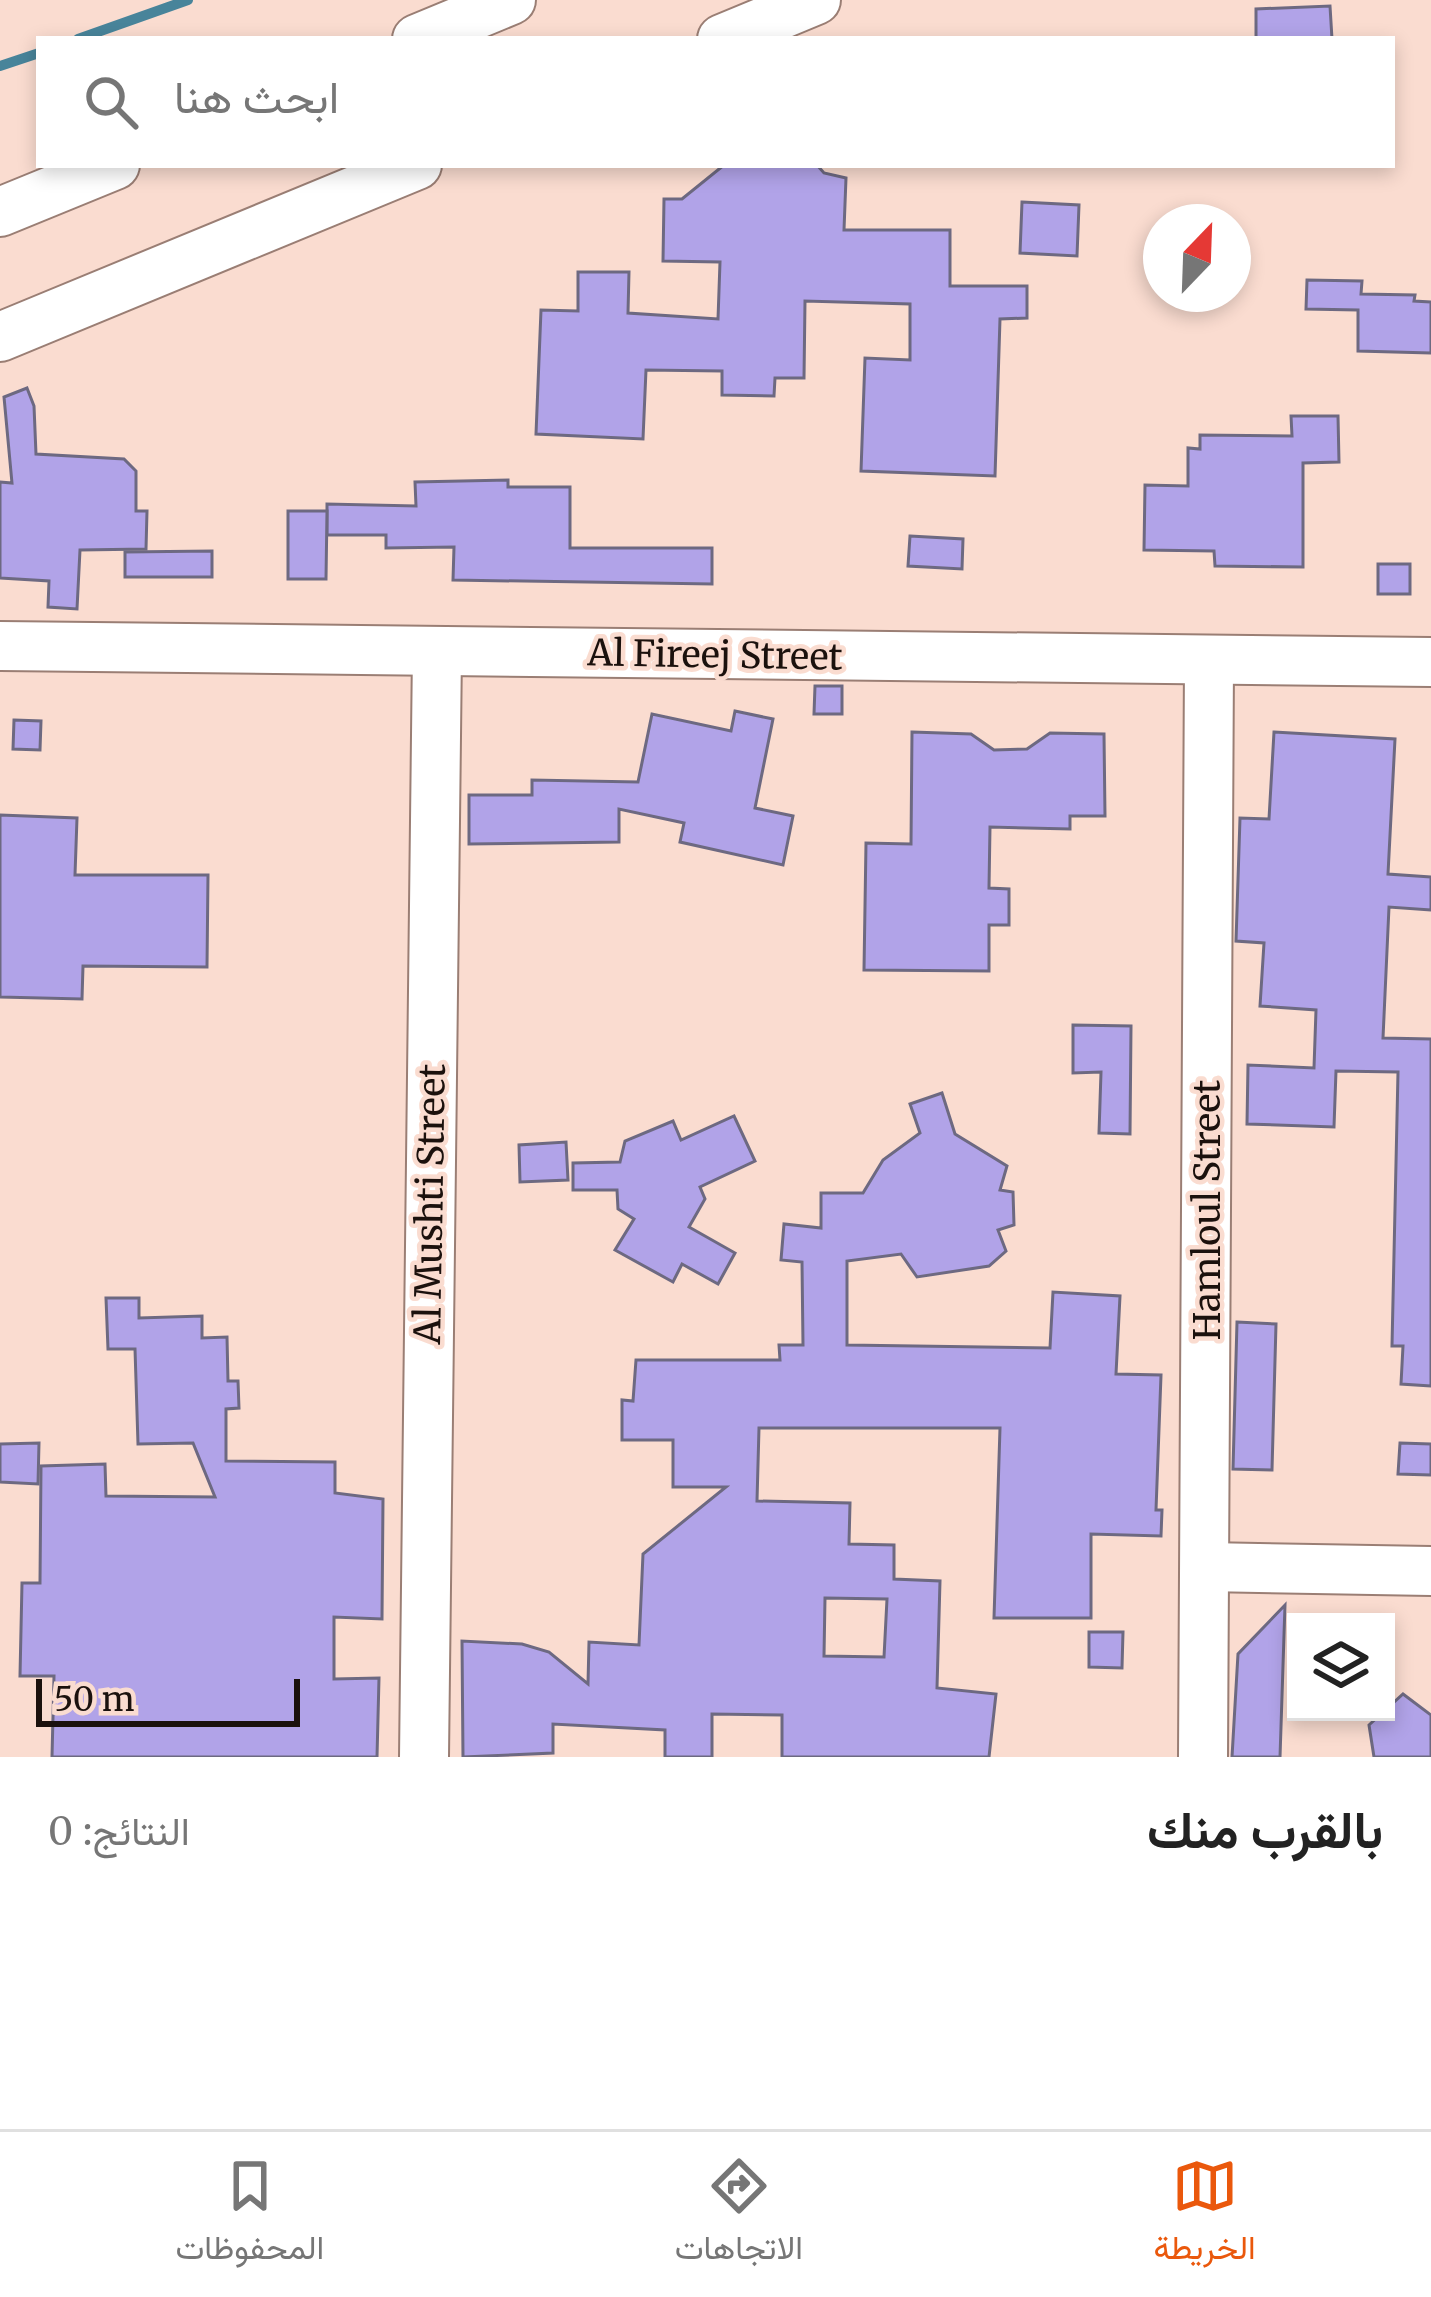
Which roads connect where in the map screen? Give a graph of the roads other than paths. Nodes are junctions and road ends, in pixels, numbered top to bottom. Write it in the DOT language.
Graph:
graph roads {
  1 [pos="511,0"];
  2 [pos="816,0"];
  3 [pos="424,36"];
  4 [pos="729,36"];
  5 [pos="108,168"];
  6 [pos="410,168"];
  7 [pos="0,212"];
  8 [pos="0,337"];
  9 [pos="0,646"];
  10 [pos="437,651"];
  11 [pos="1209,662"];
  12 [pos="1431,662"];
  13 [pos="1206,1567"];
  14 [pos="1431,1570"];
  15 [pos="424,1757"];
  16 [pos="1203,1757"];
  1 -- 3 [label="street"];
  2 -- 4 [label="street"];
  5 -- 7 [label="street"];
  6 -- 8 [label="street"];
  9 -- 10 [label="street, Al Fireej Street"];
  10 -- 11 [label="street, Al Fireej Street"];
  10 -- 15 [label="street, Al Mushti Street"];
  11 -- 12 [label="street, Al Fireej Street"];
  11 -- 13 [label="street, Hamloul Street"];
  13 -- 14 [label="street"];
  13 -- 16 [label="street, Hamloul Street"];
}
